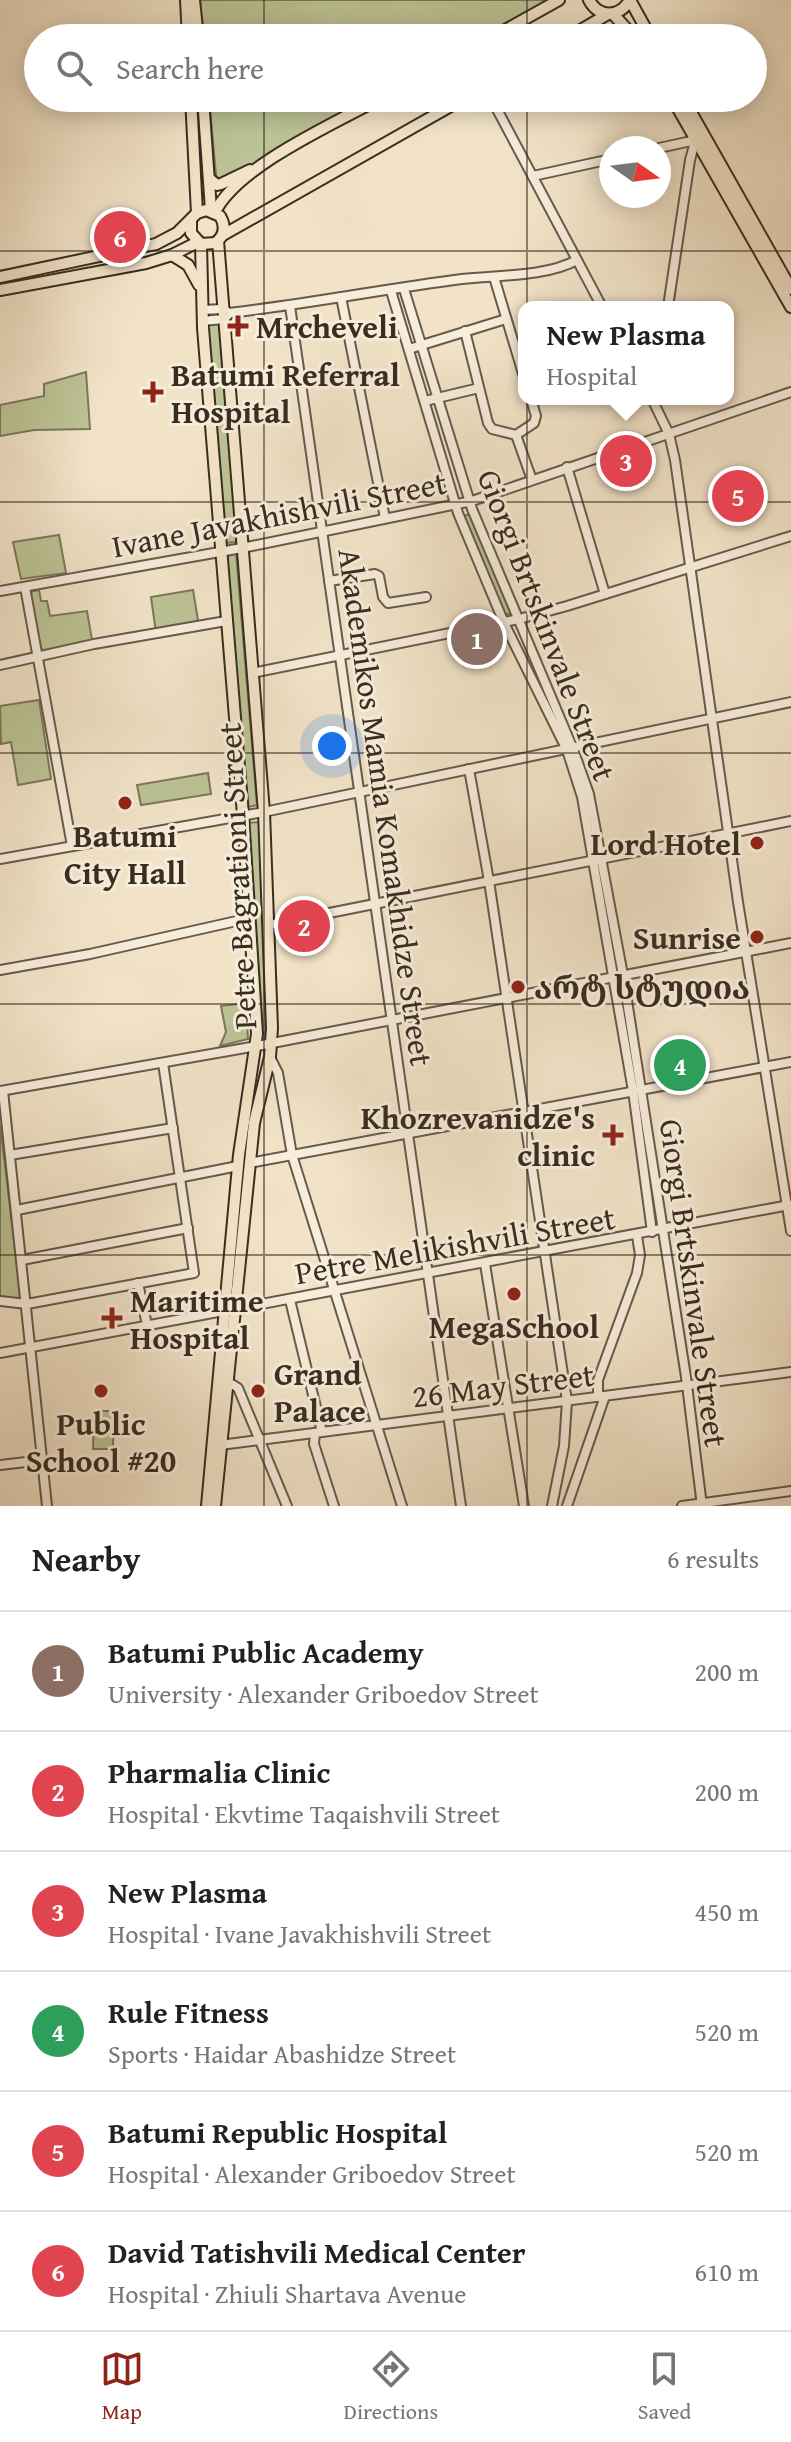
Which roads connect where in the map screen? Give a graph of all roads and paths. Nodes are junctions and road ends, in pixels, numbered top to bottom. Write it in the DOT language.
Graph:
graph roads {
  1 [pos="186,0"];
  2 [pos="194,0"];
  3 [pos="559,0"];
  4 [pos="589,0"];
  5 [pos="630,0"];
  6 [pos="610,14"];
  7 [pos="187,24"];
  8 [pos="197,24"];
  9 [pos="516,24"];
  10 [pos="592,24"];
  11 [pos="620,24"];
  12 [pos="643,24"];
  13 [pos="191,112"];
  14 [pos="204,112"];
  15 [pos="356,112"];
  16 [pos="440,112"];
  17 [pos="499,112"];
  18 [pos="680,112"];
  19 [pos="690,112"];
  20 [pos="698,126"];
  21 [pos="696,140"];
  22 [pos="671,145"];
  23 [pos="266,162"];
  24 [pos="599,162"];
  25 [pos="533,176"];
  26 [pos="211,180"];
  27 [pos="213,211"];
  28 [pos="194,218"];
  29 [pos="220,238"];
  30 [pos="200,243"];
  31 [pos="172,255"];
  32 [pos="577,260"];
  33 [pos="0,277"];
  34 [pos="494,277"];
  35 [pos="404,289"];
  36 [pos="791,289"];
  37 [pos="0,290"];
  38 [pos="391,291"];
  39 [pos="202,296"];
  40 [pos="341,297"];
  41 [pos="599,301"];
  42 [pos="669,301"];
  43 [pos="290,306"];
  44 [pos="791,307"];
  45 [pos="225,314"];
  46 [pos="202,316"];
  47 [pos="506,319"];
  48 [pos="465,331"];
  49 [pos="421,346"];
  50 [pos="409,349"];
  51 [pos="518,358"];
  52 [pos="479,388"];
  53 [pos="791,392"];
  54 [pos="439,398"];
  55 [pos="425,401"];
  56 [pos="533,405"];
  57 [pos="655,405"];
  58 [pos="669,434"];
  59 [pos="516,435"];
  60 [pos="567,467"];
  61 [pos="532,480"];
  62 [pos="469,502"];
  63 [pos="455,505"];
  64 [pos="385,518"];
  65 [pos="322,531"];
  66 [pos="791,536"];
  67 [pos="242,548"];
  68 [pos="220,551"];
  69 [pos="691,568"];
  70 [pos="329,581"];
  71 [pos="25,587"];
  72 [pos="0,591"];
  73 [pos="605,594"];
  74 [pos="426,597"];
  75 [pos="519,619"];
  76 [pos="226,621"];
  77 [pos="504,623"];
  78 [pos="340,655"];
  79 [pos="38,656"];
  80 [pos="0,665"];
  81 [pos="252,673"];
  82 [pos="791,702"];
  83 [pos="711,720"];
  84 [pos="570,749"];
  85 [pos="469,769"];
  86 [pos="359,792"];
  87 [pos="264,812"];
  88 [pos="243,815"];
  89 [pos="791,821"];
  90 [pos="728,833"];
  91 [pos="72,846"];
  92 [pos="0,859"];
  93 [pos="597,859"];
  94 [pos="489,881"];
  95 [pos="375,904"];
  96 [pos="250,918"];
  97 [pos="269,925"];
  98 [pos="791,943"];
  99 [pos="746,952"];
  100 [pos="0,970"];
  101 [pos="618,976"];
  102 [pos="507,997"];
  103 [pos="391,1019"];
  104 [pos="272,1042"];
  105 [pos="257,1046"];
  106 [pos="270,1057"];
  107 [pos="791,1062"];
  108 [pos="163,1063"];
  109 [pos="765,1067"];
  110 [pos="637,1089"];
  111 [pos="1,1091"];
  112 [pos="522,1112"];
  113 [pos="173,1128"];
  114 [pos="407,1133"];
  115 [pos="10,1155"];
  116 [pos="292,1155"];
  117 [pos="244,1165"];
  118 [pos="180,1177"];
  119 [pos="789,1205"];
  120 [pos="17,1210"];
  121 [pos="188,1228"];
  122 [pos="663,1230"];
  123 [pos="791,1231"];
  124 [pos="652,1232"];
  125 [pos="637,1236"];
  126 [pos="545,1253"];
  127 [pos="22,1260"];
  128 [pos="485,1264"];
  129 [pos="427,1274"];
  130 [pos="138,1283"];
  131 [pos="333,1292"];
  132 [pos="290,1300"];
  133 [pos="0,1301"];
  134 [pos="27,1304"];
  135 [pos="231,1310"];
  136 [pos="147,1325"];
  137 [pos="32,1346"];
  138 [pos="0,1353"];
  139 [pos="791,1372"];
  140 [pos="227,1381"];
  141 [pos="687,1385"];
  142 [pos="602,1396"];
  143 [pos="567,1401"];
  144 [pos="509,1408"];
  145 [pos="447,1416"];
  146 [pos="376,1425"];
  147 [pos="319,1433"];
  148 [pos="259,1440"];
  149 [pos="220,1445"];
  150 [pos="43,1460"];
  151 [pos="0,1465"];
  152 [pos="791,1491"];
  153 [pos="702,1505"];
  154 [pos="47,1506"];
  155 [pos="207,1506"];
  156 [pos="215,1506"];
  157 [pos="287,1506"];
  158 [pos="334,1506"];
  159 [pos="402,1506"];
  160 [pos="461,1506"];
  161 [pos="524,1506"];
  162 [pos="552,1506"];
  163 [pos="567,1506"];
  164 [pos="682,1506"];
  1 -- 7 [label="main road"];
  2 -- 8 [label="main road"];
  3 -- 9 [label="main road"];
  4 -- 6 [label="main road"];
  5 -- 6 [label="main road"];
  5 -- 12 [label="main road"];
  6 -- 10 [label="main road"];
  6 -- 11 [label="main road"];
  13 -- 28 [label="main road"];
  14 -- 26 [label="main road"];
  15 -- 23 [label="main road"];
  16 -- 29 [label="main road"];
  17 -- 25 [label="street"];
  18 -- 21 [label="main road"];
  19 -- 20 [label="main road"];
  20 -- 21 [label="street"];
  20 -- 36 [label="main road"];
  21 -- 22 [label="street"];
  21 -- 42 [label="street"];
  21 -- 44 [label="main road"];
  23 -- 26 [label="main road"];
  23 -- 27 [label="main road"];
  24 -- 25 [label="street"];
  25 -- 32 [label="street"];
  26 -- 27 [label="main road"];
  27 -- 28 [label="main road"];
  27 -- 29 [label="main road"];
  28 -- 30 [label="main road"];
  28 -- 33 [label="main road"];
  29 -- 30 [label="main road"];
  29 -- 45 [label="main road, Petre Bagrationi Street"];
  30 -- 31 [label="main road"];
  30 -- 39 [label="main road, Petre Bagrationi Street"];
  31 -- 37 [label="main road"];
  31 -- 39 [label="main road"];
  32 -- 34 [label="street"];
  32 -- 41 [label="street"];
  34 -- 35 [label="street"];
  34 -- 47 [label="street"];
  35 -- 38 [label="street"];
  35 -- 49 [label="street, Giorgi Brtskinvale Street"];
  38 -- 40 [label="street"];
  38 -- 50 [label="street, Giorgi Brtskinvale Street"];
  39 -- 46 [label="main road, Petre Bagrationi Street"];
  40 -- 43 [label="street"];
  40 -- 64 [label="street"];
  43 -- 45 [label="street"];
  43 -- 65 [label="street, Akademikos Mamia Komakhidze Street"];
  45 -- 46 [label="street"];
  45 -- 67 [label="main road, Petre Bagrationi Street"];
  46 -- 68 [label="main road, Petre Bagrationi Street"];
  47 -- 48 [label="street"];
  47 -- 51 [label="street"];
  48 -- 49 [label="street"];
  48 -- 52 [label="street"];
  49 -- 50 [label="street"];
  49 -- 54 [label="street, Giorgi Brtskinvale Street"];
  50 -- 55 [label="street, Giorgi Brtskinvale Street"];
  52 -- 54 [label="street"];
  52 -- 59 [label="street"];
  53 -- 58 [label="street, Ivane Javakhishvili Street"];
  54 -- 55 [label="street"];
  54 -- 62 [label="street, Giorgi Brtskinvale Street"];
  55 -- 63 [label="street, Giorgi Brtskinvale Street"];
  56 -- 59 [label="street"];
  57 -- 58 [label="street"];
  58 -- 60 [label="street, Ivane Javakhishvili Street"];
  58 -- 69 [label="street"];
  59 -- 61 [label="street"];
  60 -- 61 [label="street, Ivane Javakhishvili Street"];
  60 -- 73 [label="street"];
  61 -- 62 [label="street, Ivane Javakhishvili Street"];
  62 -- 63 [label="street, Ivane Javakhishvili Street"];
  62 -- 75 [label="street, Giorgi Brtskinvale Street"];
  63 -- 64 [label="street, Ivane Javakhishvili Street"];
  63 -- 77 [label="street, Giorgi Brtskinvale Street"];
  64 -- 65 [label="street, Ivane Javakhishvili Street"];
  65 -- 67 [label="street, Ivane Javakhishvili Street"];
  65 -- 70 [label="street, Akademikos Mamia Komakhidze Street"];
  66 -- 69 [label="street"];
  67 -- 68 [label="street, Ivane Javakhishvili Street"];
  67 -- 81 [label="main road, Petre Bagrationi Street"];
  68 -- 71 [label="street, Ivane Javakhishvili Street"];
  68 -- 76 [label="main road, Petre Bagrationi Street"];
  69 -- 73 [label="street"];
  69 -- 83 [label="street"];
  70 -- 74 [label="street"];
  70 -- 78 [label="street, Akademikos Mamia Komakhidze Street"];
  71 -- 72 [label="street, Ivane Javakhishvili Street"];
  71 -- 79 [label="street"];
  73 -- 75 [label="street"];
  75 -- 77 [label="street"];
  75 -- 84 [label="street, Giorgi Brtskinvale Street"];
  76 -- 79 [label="street"];
  76 -- 88 [label="main road, Petre Bagrationi Street"];
  77 -- 78 [label="street"];
  77 -- 84 [label="street, Giorgi Brtskinvale Street"];
  78 -- 81 [label="street"];
  78 -- 86 [label="street, Akademikos Mamia Komakhidze Street"];
  79 -- 80 [label="street"];
  79 -- 91 [label="street"];
  81 -- 87 [label="main road, Petre Bagrationi Street"];
  82 -- 83 [label="street"];
  83 -- 84 [label="street"];
  83 -- 90 [label="street"];
  84 -- 85 [label="street"];
  84 -- 93 [label="street, Giorgi Brtskinvale Street"];
  85 -- 86 [label="street"];
  85 -- 94 [label="street"];
  86 -- 87 [label="street"];
  86 -- 95 [label="street, Akademikos Mamia Komakhidze Street"];
  87 -- 88 [label="street"];
  87 -- 97 [label="main road, Petre Bagrationi Street"];
  88 -- 91 [label="street"];
  88 -- 96 [label="main road, Petre Bagrationi Street"];
  89 -- 90 [label="street"];
  90 -- 93 [label="street"];
  90 -- 99 [label="street"];
  91 -- 92 [label="street"];
  93 -- 94 [label="street"];
  93 -- 101 [label="street, Giorgi Brtskinvale Street"];
  94 -- 95 [label="street"];
  94 -- 102 [label="street"];
  95 -- 97 [label="street"];
  95 -- 103 [label="street, Akademikos Mamia Komakhidze Street"];
  96 -- 100 [label="street"];
  96 -- 105 [label="main road, Petre Bagrationi Street"];
  97 -- 104 [label="main road, Petre Bagrationi Street"];
  98 -- 99 [label="street"];
  99 -- 101 [label="street"];
  99 -- 109 [label="street"];
  101 -- 102 [label="street"];
  101 -- 110 [label="street, Giorgi Brtskinvale Street"];
  102 -- 103 [label="street"];
  102 -- 112 [label="street"];
  103 -- 104 [label="street"];
  103 -- 114 [label="street, Akademikos Mamia Komakhidze Street"];
  104 -- 105 [label="street"];
  104 -- 106 [label="main road, Petre Bagrationi Street"];
  105 -- 108 [label="street"];
  105 -- 117 [label="main road, Petre Bagrationi Street"];
  106 -- 116 [label="street"];
  106 -- 117 [label="main road, Petre Bagrationi Street"];
  107 -- 109 [label="street"];
  108 -- 111 [label="street"];
  108 -- 113 [label="street"];
  109 -- 110 [label="street"];
  109 -- 119 [label="street"];
  110 -- 112 [label="street"];
  110 -- 122 [label="street, Giorgi Brtskinvale Street"];
  110 -- 124 [label="street, Giorgi Brtskinvale Street"];
  111 -- 115 [label="street"];
  112 -- 114 [label="street"];
  112 -- 126 [label="street"];
  113 -- 115 [label="street"];
  113 -- 118 [label="street"];
  114 -- 116 [label="street"];
  114 -- 129 [label="street, Akademikos Mamia Komakhidze Street"];
  115 -- 120 [label="street"];
  116 -- 117 [label="street"];
  116 -- 131 [label="street"];
  117 -- 118 [label="street"];
  117 -- 135 [label="main road, Petre Bagrationi Street"];
  118 -- 120 [label="street"];
  118 -- 121 [label="street"];
  119 -- 122 [label="street, Petre Melikishvili Street"];
  119 -- 123 [label="street"];
  120 -- 127 [label="street"];
  121 -- 127 [label="street"];
  121 -- 130 [label="street"];
  122 -- 124 [label="street, Petre Melikishvili Street"];
  122 -- 141 [label="street, Giorgi Brtskinvale Street"];
  124 -- 125 [label="street, Petre Melikishvili Street"];
  125 -- 126 [label="street, Petre Melikishvili Street"];
  125 -- 142 [label="street"];
  126 -- 128 [label="street, Petre Melikishvili Street"];
  126 -- 143 [label="street"];
  127 -- 134 [label="street"];
  128 -- 129 [label="street, Petre Melikishvili Street"];
  128 -- 144 [label="street"];
  129 -- 131 [label="street, Petre Melikishvili Street"];
  129 -- 145 [label="street, Akademikos Mamia Komakhidze Street"];
  130 -- 134 [label="street"];
  130 -- 136 [label="street"];
  131 -- 132 [label="street, Petre Melikishvili Street"];
  131 -- 146 [label="street"];
  132 -- 135 [label="street, Petre Melikishvili Street"];
  132 -- 147 [label="street"];
  133 -- 134 [label="street"];
  134 -- 137 [label="street"];
  135 -- 136 [label="street, Petre Melikishvili Street"];
  135 -- 140 [label="main road, Petre Bagrationi Street"];
  135 -- 155 [label="main road, Petre Bagrationi Street"];
  136 -- 137 [label="street, Petre Melikishvili Street"];
  137 -- 138 [label="street, Petre Melikishvili Street"];
  137 -- 150 [label="street"];
  139 -- 141 [label="street, 26 May Street"];
  140 -- 148 [label="street"];
  140 -- 149 [label="main road, Petre Bagrationi Street"];
  141 -- 142 [label="street, 26 May Street"];
  141 -- 153 [label="street, Giorgi Brtskinvale Street"];
  142 -- 143 [label="street, 26 May Street"];
  142 -- 163 [label="street"];
  143 -- 144 [label="street, 26 May Street"];
  143 -- 162 [label="street"];
  144 -- 145 [label="street, 26 May Street"];
  144 -- 161 [label="street"];
  145 -- 146 [label="street, 26 May Street"];
  145 -- 160 [label="street, Akademikos Mamia Komakhidze Street"];
  146 -- 147 [label="street, 26 May Street"];
  146 -- 159 [label="street"];
  147 -- 148 [label="street, 26 May Street"];
  147 -- 158 [label="street"];
  148 -- 149 [label="street, 26 May Street"];
  148 -- 157 [label="street"];
  149 -- 156 [label="main road, Petre Bagrationi Street"];
  150 -- 151 [label="street"];
  150 -- 154 [label="street"];
  152 -- 153 [label="street"];
  153 -- 164 [label="street"];
}
